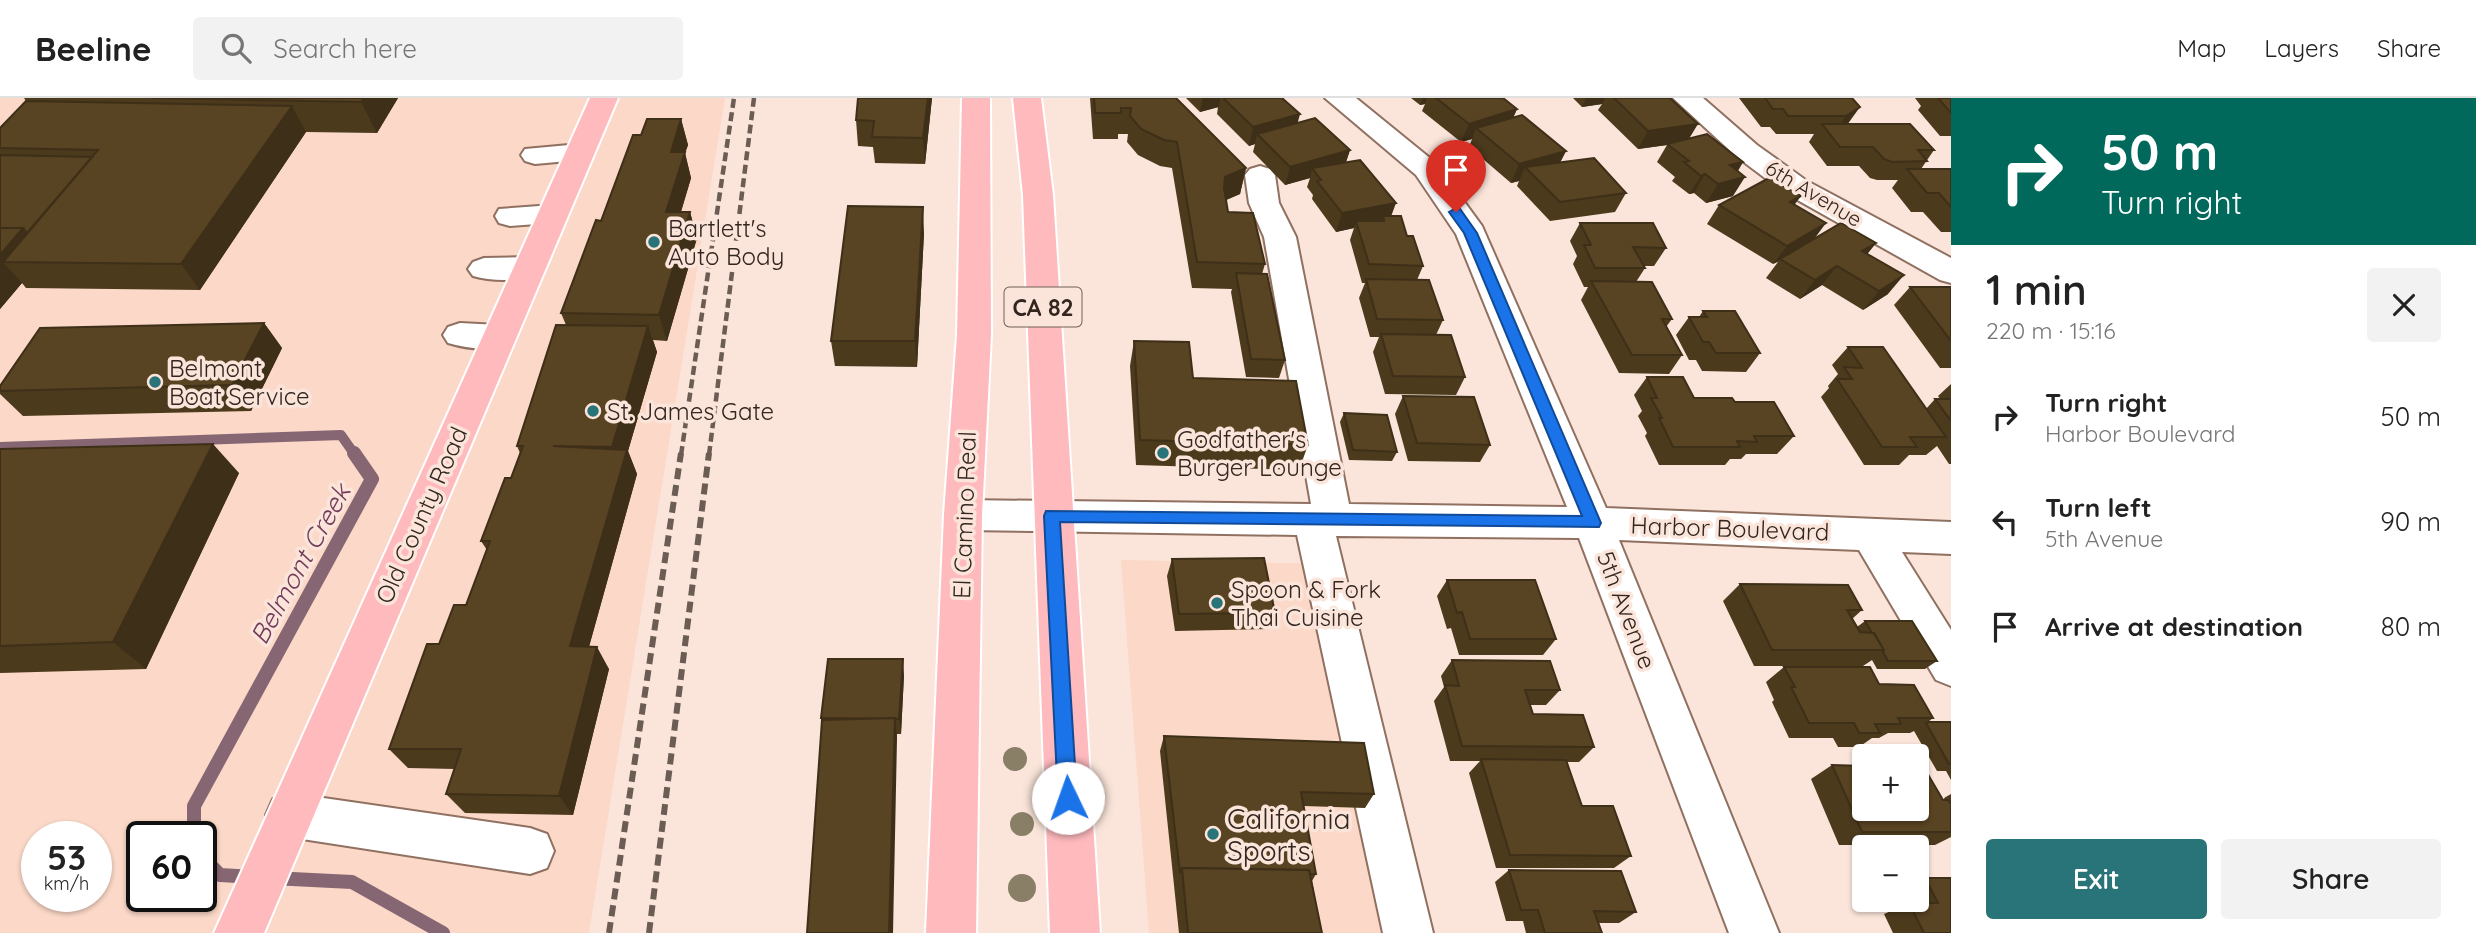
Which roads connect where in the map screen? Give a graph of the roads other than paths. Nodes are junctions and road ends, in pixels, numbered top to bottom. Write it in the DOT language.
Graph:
graph roads {
  1 [pos="604,98"];
  2 [pos="976,98"];
  3 [pos="1027,98"];
  4 [pos="1339,98"];
  5 [pos="1687,98"];
  6 [pos="580,153"];
  7 [pos="535,155"];
  8 [pos="1259,175"];
  9 [pos="553,215"];
  10 [pos="510,216"];
  11 [pos="529,268"];
  12 [pos="484,269"];
  13 [pos="1951,272"];
  14 [pos="460,335"];
  15 [pos="499,337"];
  16 [pos="963,515"];
  17 [pos="1052,516"];
  18 [pos="1323,521"];
  19 [pos="1593,523"];
  20 [pos="1869,533"];
  21 [pos="1951,538"];
  22 [pos="1951,667"];
  23 [pos="289,816"];
  24 [pos="530,851"];
  25 [pos="245,918"];
  26 [pos="951,933"];
  27 [pos="1075,933"];
  28 [pos="1408,933"];
  29 [pos="1754,933"];
  1 -- 6 [label="main road, Old County Road"];
  2 -- 16 [label="main road, El Camino Real / CA 82"];
  3 -- 17 [label="main road, CA 82"];
  4 -- 19 [label="street, 5th Avenue"];
  5 -- 13 [label="street, 6th Avenue"];
  6 -- 7 [label="street"];
  6 -- 9 [label="main road, Old County Road"];
  8 -- 18 [label="street"];
  9 -- 10 [label="street"];
  9 -- 11 [label="main road, Old County Road"];
  11 -- 12 [label="street"];
  11 -- 15 [label="main road, Old County Road"];
  14 -- 15 [label="street"];
  15 -- 23 [label="main road, Old County Road"];
  16 -- 17 [label="street, Harbor Boulevard"];
  16 -- 26 [label="main road, El Camino Real / CA 82"];
  17 -- 18 [label="street, Harbor Boulevard"];
  17 -- 27 [label="main road, CA 82"];
  18 -- 19 [label="street, Harbor Boulevard"];
  18 -- 28 [label="street"];
  19 -- 20 [label="street, Harbor Boulevard"];
  19 -- 29 [label="street, 5th Avenue"];
  20 -- 21 [label="street, Harbor Boulevard"];
  20 -- 22 [label="street"];
  23 -- 24 [label="street"];
  23 -- 25 [label="main road, Old County Road"];
}
